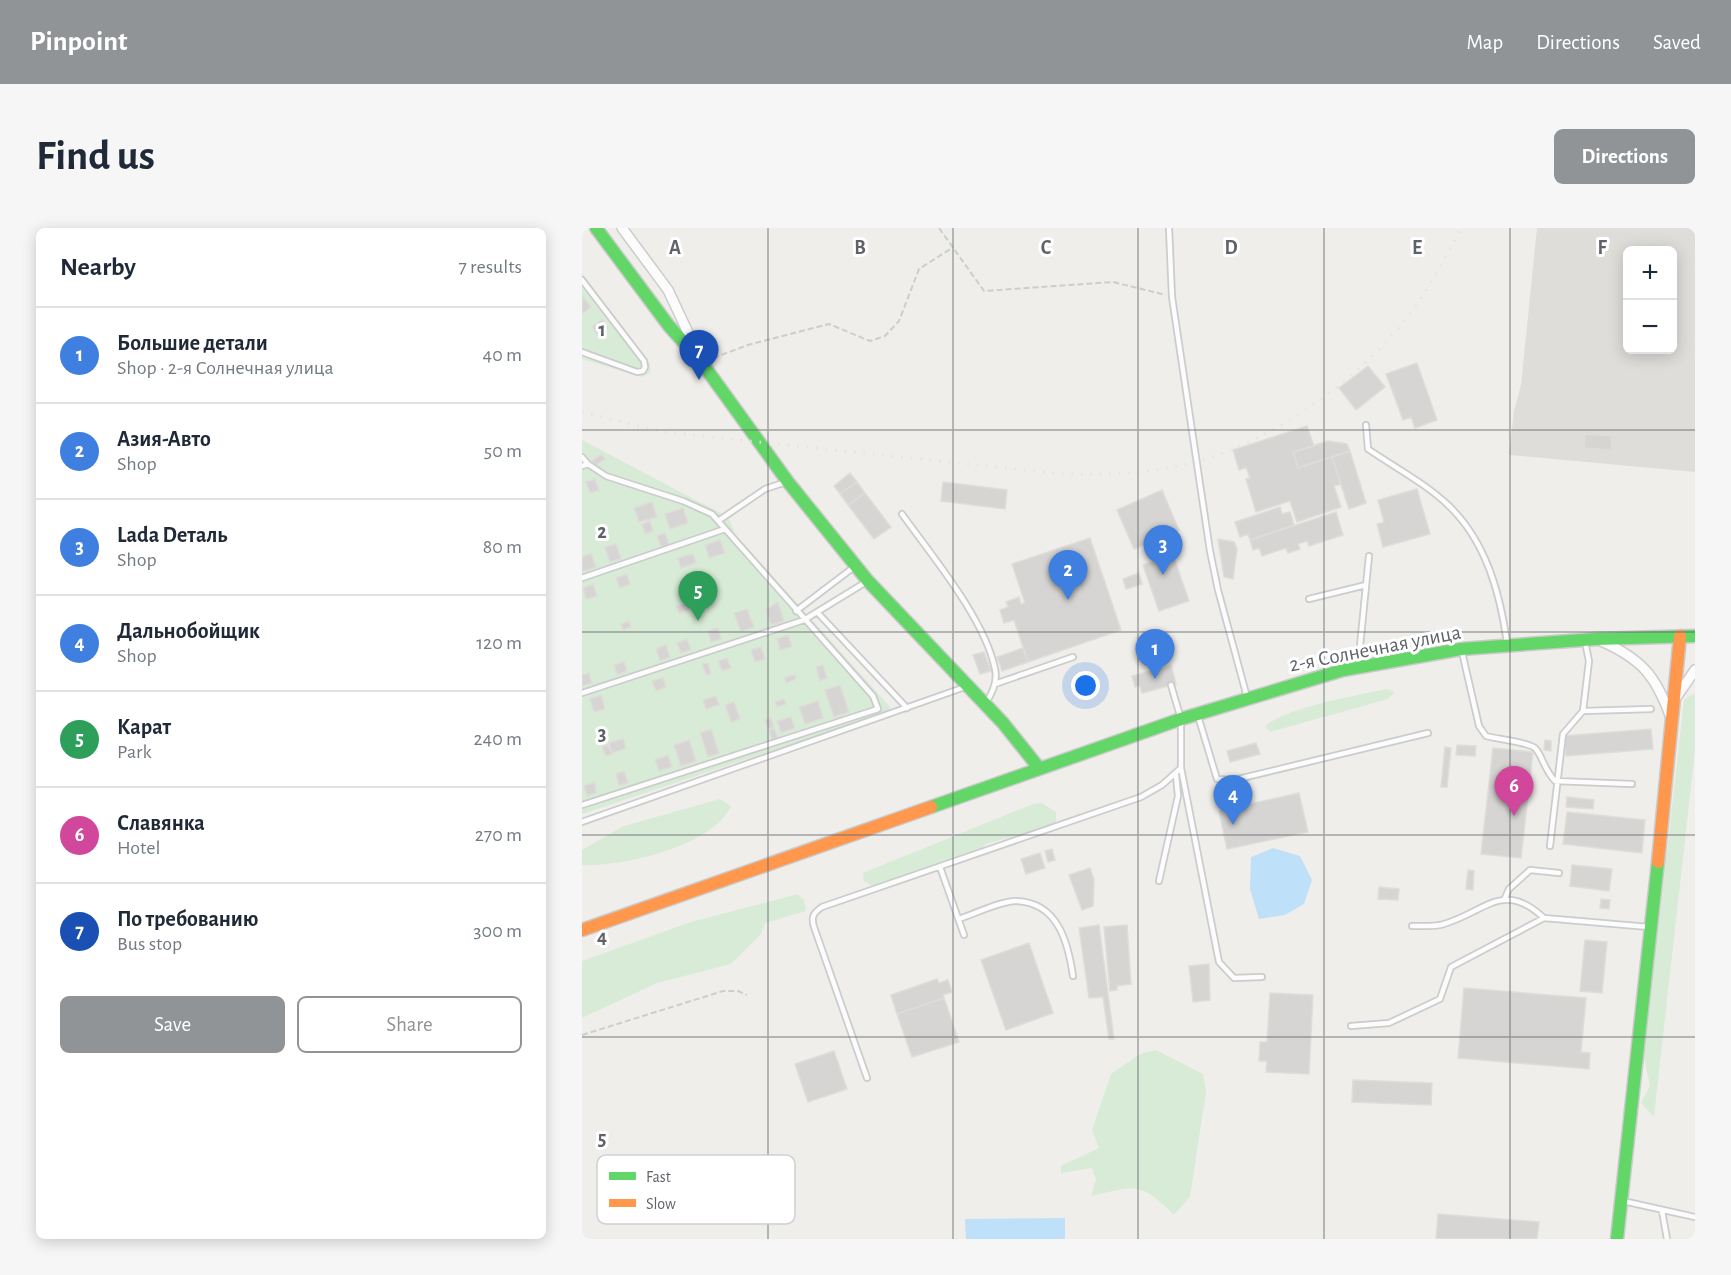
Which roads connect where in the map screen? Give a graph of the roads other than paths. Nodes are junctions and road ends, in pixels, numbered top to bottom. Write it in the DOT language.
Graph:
graph roads {
  1 [pos="596,228"];
  2 [pos="622,228"];
  3 [pos="1168,228"];
  4 [pos="582,280"];
  5 [pos="582,352"];
  6 [pos="702,363"];
  7 [pos="1366,425"];
  8 [pos="582,457"];
  9 [pos="585,465"];
  10 [pos="788,482"];
  11 [pos="902,514"];
  12 [pos="718,521"];
  13 [pos="725,530"];
  14 [pos="1369,556"];
  15 [pos="856,566"];
  16 [pos="582,578"];
  17 [pos="868,581"];
  18 [pos="1366,585"];
  19 [pos="1309,599"];
  20 [pos="796,611"];
  21 [pos="817,612"];
  22 [pos="804,620"];
  23 [pos="1680,636"];
  24 [pos="1695,636"];
  25 [pos="1590,639"];
  26 [pos="1507,646"];
  27 [pos="1461,649"];
  28 [pos="1073,657"];
  29 [pos="1358,667"];
  30 [pos="1695,670"];
  31 [pos="995,684"];
  32 [pos="968,686"];
  33 [pos="1172,686"];
  34 [pos="582,693"];
  35 [pos="1247,697"];
  36 [pos="1674,701"];
  37 [pos="985,704"];
  38 [pos="907,708"];
  39 [pos="1651,709"];
  40 [pos="1583,711"];
  41 [pos="1197,714"];
  42 [pos="1182,718"];
  43 [pos="1672,721"];
  44 [pos="1428,733"];
  45 [pos="1039,768"];
  46 [pos="1181,768"];
  47 [pos="1176,775"];
  48 [pos="1555,781"];
  49 [pos="1632,784"];
  50 [pos="582,805"];
  51 [pos="582,822"];
  52 [pos="1550,846"];
  53 [pos="940,867"];
  54 [pos="1559,873"];
  55 [pos="1159,881"];
  56 [pos="1505,898"];
  57 [pos="1544,918"];
  58 [pos="959,919"];
  59 [pos="1412,926"];
  60 [pos="1652,927"];
  61 [pos="582,930"];
  62 [pos="964,935"];
  63 [pos="1073,976"];
  64 [pos="1262,976"];
  65 [pos="1351,1026"];
  66 [pos="867,1078"];
  67 [pos="1621,1200"];
  68 [pos="1662,1211"];
  69 [pos="1695,1217"];
  70 [pos="1617,1239"];
  71 [pos="1667,1239"];
  1 -- 6 [label="street"];
  2 -- 6 [label="street"];
  3 -- 35 [label="lane"];
  4 -- 5 [label="lane"];
  6 -- 10 [label="street"];
  7 -- 26 [label="lane"];
  8 -- 9 [label="lane"];
  9 -- 12 [label="lane"];
  10 -- 12 [label="lane"];
  10 -- 15 [label="street"];
  11 -- 31 [label="lane"];
  12 -- 13 [label="lane"];
  13 -- 16 [label="lane"];
  13 -- 20 [label="lane"];
  14 -- 18 [label="lane"];
  15 -- 17 [label="street"];
  15 -- 20 [label="lane"];
  17 -- 21 [label="lane"];
  17 -- 32 [label="street"];
  18 -- 19 [label="lane"];
  18 -- 29 [label="lane"];
  20 -- 22 [label="lane"];
  21 -- 22 [label="lane"];
  21 -- 38 [label="lane"];
  22 -- 34 [label="lane"];
  22 -- 50 [label="lane"];
  23 -- 24 [label="street, 2-я Солнечная улица"];
  23 -- 25 [label="street, 2-я Солнечная улица"];
  23 -- 36 [label="street"];
  25 -- 26 [label="street, 2-я Солнечная улица"];
  25 -- 40 [label="lane"];
  25 -- 43 [label="street"];
  26 -- 27 [label="street, 2-я Солнечная улица"];
  27 -- 29 [label="street, 2-я Солнечная улица"];
  27 -- 48 [label="lane"];
  28 -- 31 [label="lane"];
  29 -- 35 [label="street, 2-я Солнечная улица"];
  30 -- 36 [label="street"];
  31 -- 37 [label="lane"];
  32 -- 37 [label="street"];
  32 -- 38 [label="lane"];
  33 -- 42 [label="lane"];
  35 -- 41 [label="street, 2-я Солнечная улица"];
  36 -- 43 [label="street"];
  37 -- 45 [label="street"];
  38 -- 51 [label="lane"];
  39 -- 40 [label="lane"];
  40 -- 48 [label="lane"];
  41 -- 42 [label="street, 2-я Солнечная улица"];
  41 -- 44 [label="lane"];
  42 -- 45 [label="street, 2-я Солнечная улица"];
  42 -- 46 [label="lane"];
  43 -- 60 [label="street"];
  45 -- 61 [label="street, 2-я Солнечная улица"];
  46 -- 47 [label="lane"];
  46 -- 64 [label="lane"];
  47 -- 53 [label="lane"];
  47 -- 55 [label="lane"];
  48 -- 49 [label="lane"];
  48 -- 52 [label="lane"];
  53 -- 58 [label="lane"];
  53 -- 66 [label="lane"];
  54 -- 56 [label="lane"];
  56 -- 57 [label="lane"];
  56 -- 59 [label="lane"];
  57 -- 60 [label="lane"];
  57 -- 65 [label="lane"];
  58 -- 62 [label="lane"];
  58 -- 63 [label="lane"];
  60 -- 67 [label="street"];
  67 -- 68 [label="lane"];
  67 -- 70 [label="street"];
  68 -- 69 [label="lane"];
  68 -- 71 [label="lane"];
}
